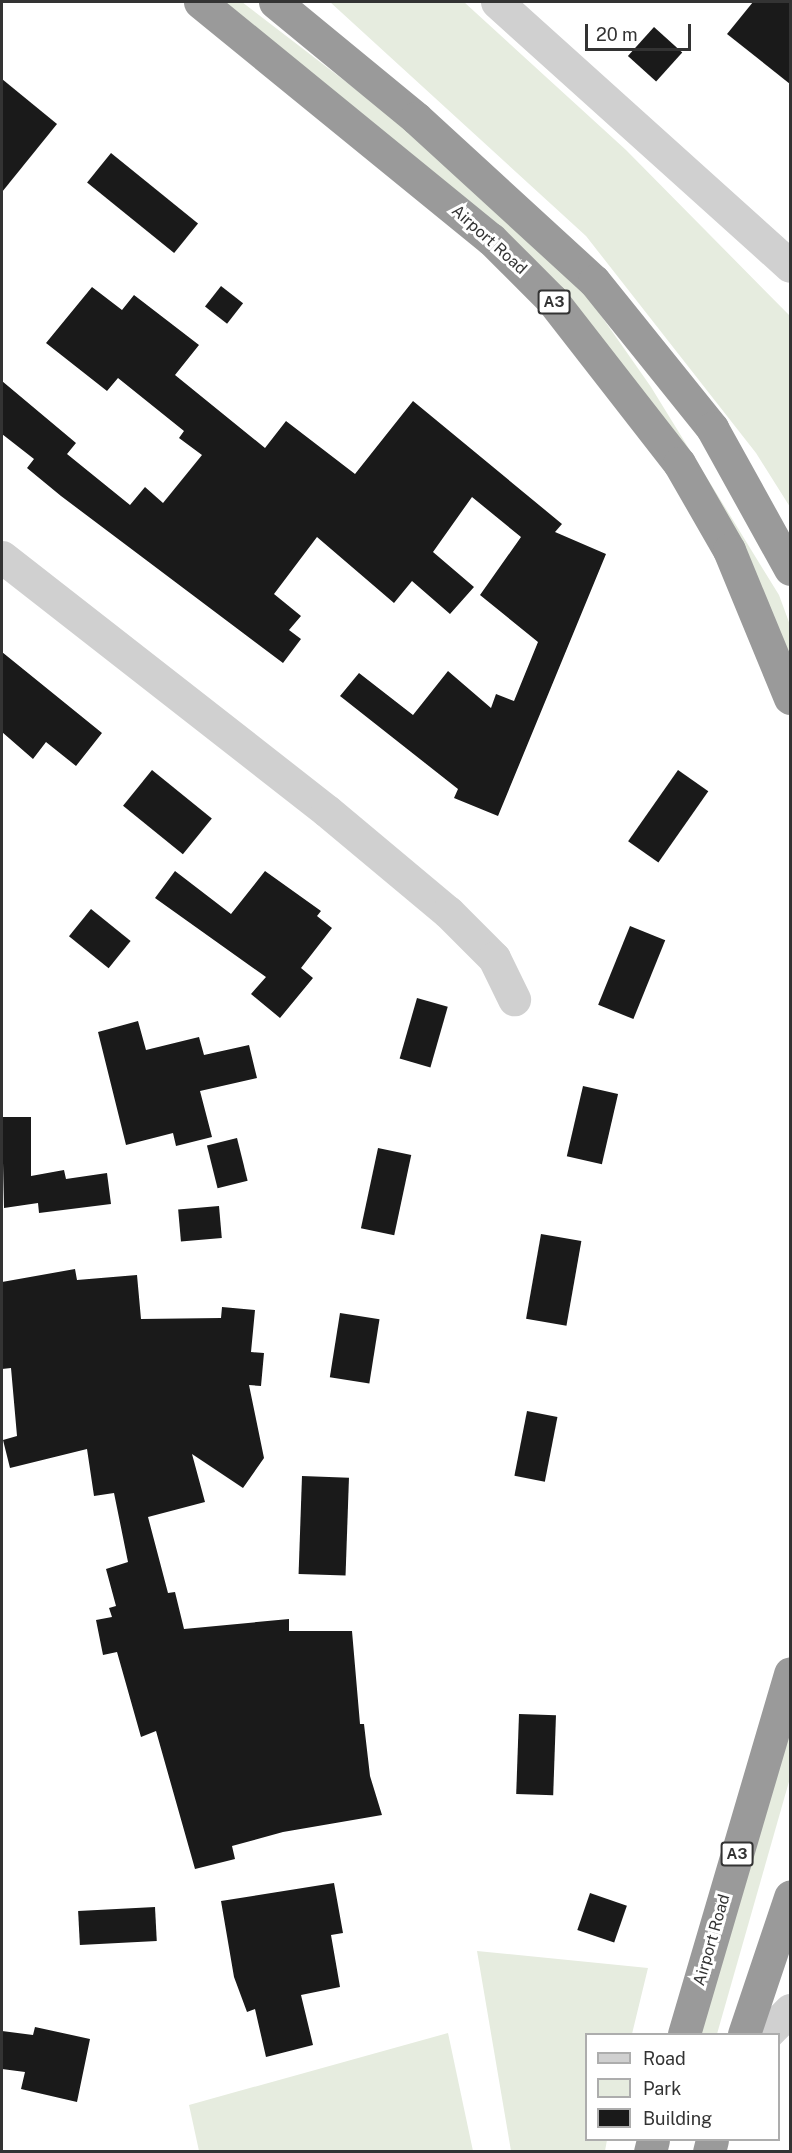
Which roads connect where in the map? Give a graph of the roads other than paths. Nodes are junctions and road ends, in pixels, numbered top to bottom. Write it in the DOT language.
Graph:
graph roads {
  1 [pos="201,2"];
  2 [pos="275,2"];
  3 [pos="497,2"];
  4 [pos="790,266"];
  5 [pos="2,557"];
  6 [pos="790,568"];
  7 [pos="790,698"];
  8 [pos="514,999"];
  9 [pos="790,1673"];
  10 [pos="790,1897"];
  11 [pos="790,2010"];
  12 [pos="684,2033"];
  13 [pos="744,2033"];
  14 [pos="767,2033"];
  1 -- 7 [label="highway, Airport Road / A3"];
  2 -- 6 [label="highway, A3"];
  3 -- 4 [label="street"];
  5 -- 8 [label="street"];
  9 -- 12 [label="highway, Airport Road / A3"];
  10 -- 13 [label="highway"];
  11 -- 14 [label="street"];
}
